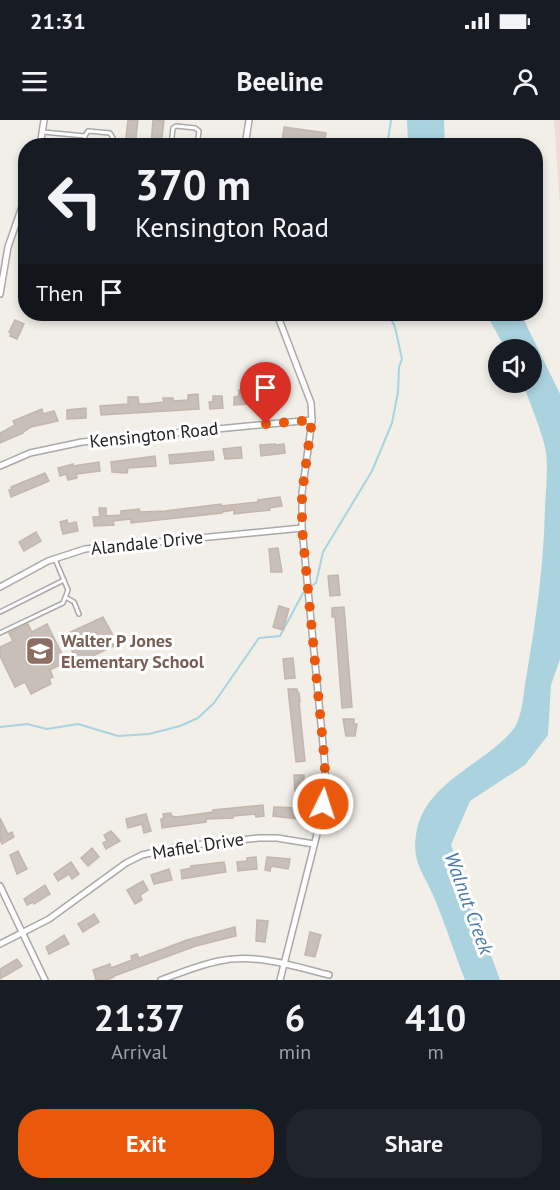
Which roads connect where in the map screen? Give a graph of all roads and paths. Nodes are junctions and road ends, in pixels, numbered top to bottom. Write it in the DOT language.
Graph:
graph roads {
  1 [pos="44,120"];
  2 [pos="249,120"];
  3 [pos="42,132"];
  4 [pos="85,136"];
  5 [pos="41,138"];
  6 [pos="113,138"];
  7 [pos="172,138"];
  8 [pos="198,138"];
  9 [pos="246,138"];
  10 [pos="18,219"];
  11 [pos="0,294"];
  12 [pos="280,321"];
  13 [pos="312,420"];
  14 [pos="0,466"];
  15 [pos="302,528"];
  16 [pos="55,558"];
  17 [pos="64,580"];
  18 [pos="0,587"];
  19 [pos="67,598"];
  20 [pos="0,612"];
  21 [pos="79,614"];
  22 [pos="0,633"];
  23 [pos="314,844"];
  24 [pos="0,886"];
  25 [pos="22,933"];
  26 [pos="0,944"];
  27 [pos="284,964"];
  28 [pos="329,975"];
  29 [pos="45,980"];
  30 [pos="161,980"];
  31 [pos="280,980"];
  1 -- 3 [label="street"];
  2 -- 9 [label="street"];
  3 -- 4 [label="lane"];
  3 -- 5 [label="street"];
  4 -- 6 [label="lane"];
  7 -- 8 [label="lane"];
  10 -- 11 [label="street"];
  12 -- 13 [label="street"];
  13 -- 14 [label="street, Kensington Road"];
  13 -- 15 [label="street"];
  15 -- 16 [label="street, Alandale Drive"];
  15 -- 23 [label="street"];
  16 -- 17 [label="lane"];
  16 -- 18 [label="street, Alandale Drive"];
  17 -- 19 [label="lane"];
  17 -- 20 [label="lane"];
  19 -- 21 [label="lane"];
  19 -- 22 [label="lane"];
  23 -- 25 [label="street, Mafiel Drive"];
  23 -- 27 [label="street"];
  24 -- 25 [label="street"];
  25 -- 26 [label="street, Mafiel Drive"];
  25 -- 29 [label="street"];
  27 -- 28 [label="street"];
  27 -- 30 [label="street"];
  27 -- 31 [label="street"];
}
